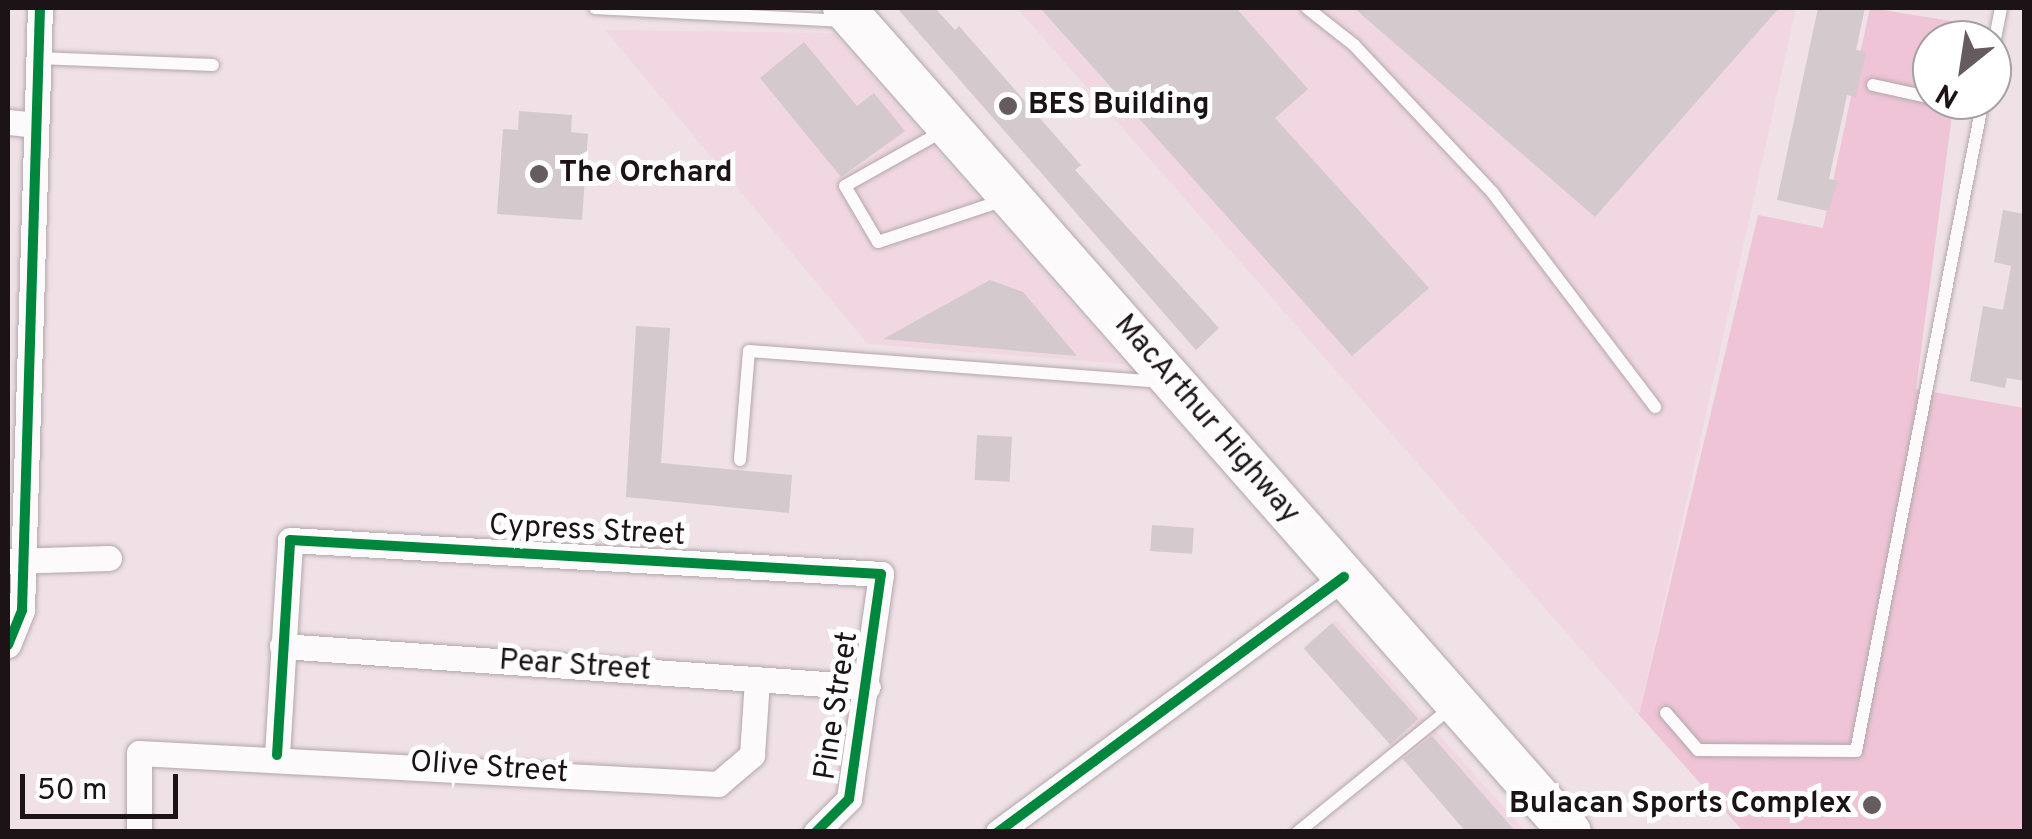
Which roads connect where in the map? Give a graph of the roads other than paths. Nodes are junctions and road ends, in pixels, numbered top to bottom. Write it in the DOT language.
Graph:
graph roads {
  1 [pos="40,8"];
  2 [pos="595,8"];
  3 [pos="1307,8"];
  4 [pos="850,15"];
  5 [pos="38,58"];
  6 [pos="212,65"];
  7 [pos="1873,85"];
  8 [pos="1912,94"];
  9 [pos="1979,120"];
  10 [pos="8,122"];
  11 [pos="36,124"];
  12 [pos="949,128"];
  13 [pos="1011,198"];
  14 [pos="19,322"];
  15 [pos="1174,383"];
  16 [pos="1655,407"];
  17 [pos="740,460"];
  18 [pos="17,467"];
  19 [pos="109,558"];
  20 [pos="15,561"];
  21 [pos="881,574"];
  22 [pos="1344,577"];
  23 [pos="8,645"];
  24 [pos="282,646"];
  25 [pos="757,680"];
  26 [pos="868,686"];
  27 [pos="1456,704"];
  28 [pos="1666,713"];
  29 [pos="277,755"];
  30 [pos="138,832"];
  31 [pos="816,832"];
  32 [pos="998,832"];
  33 [pos="1298,832"];
  34 [pos="1570,832"];
  1 -- 5 [label="street"];
  2 -- 4 [label="lane"];
  3 -- 16 [label="lane"];
  4 -- 12 [label="highway, MacArthur Highway"];
  5 -- 6 [label="lane"];
  5 -- 11 [label="street"];
  7 -- 8 [label="lane"];
  9 -- 28 [label="lane"];
  10 -- 11 [label="street"];
  11 -- 14 [label="street"];
  12 -- 13 [label="highway, MacArthur Highway"];
  12 -- 13 [label="lane"];
  13 -- 15 [label="highway, MacArthur Highway"];
  14 -- 18 [label="street"];
  15 -- 17 [label="lane"];
  15 -- 22 [label="highway, MacArthur Highway"];
  18 -- 20 [label="street"];
  19 -- 20 [label="street"];
  20 -- 23 [label="street"];
  21 -- 24 [label="street, Cypress Street"];
  21 -- 26 [label="street, Pine Street"];
  22 -- 27 [label="highway, MacArthur Highway"];
  22 -- 32 [label="street"];
  24 -- 25 [label="street, Pear Street"];
  24 -- 29 [label="street"];
  25 -- 26 [label="street, Pear Street"];
  25 -- 29 [label="street, Olive Street"];
  26 -- 31 [label="street, Pine Street"];
  27 -- 33 [label="lane"];
  27 -- 34 [label="highway, MacArthur Highway"];
  29 -- 30 [label="street, Olive Street"];
}
